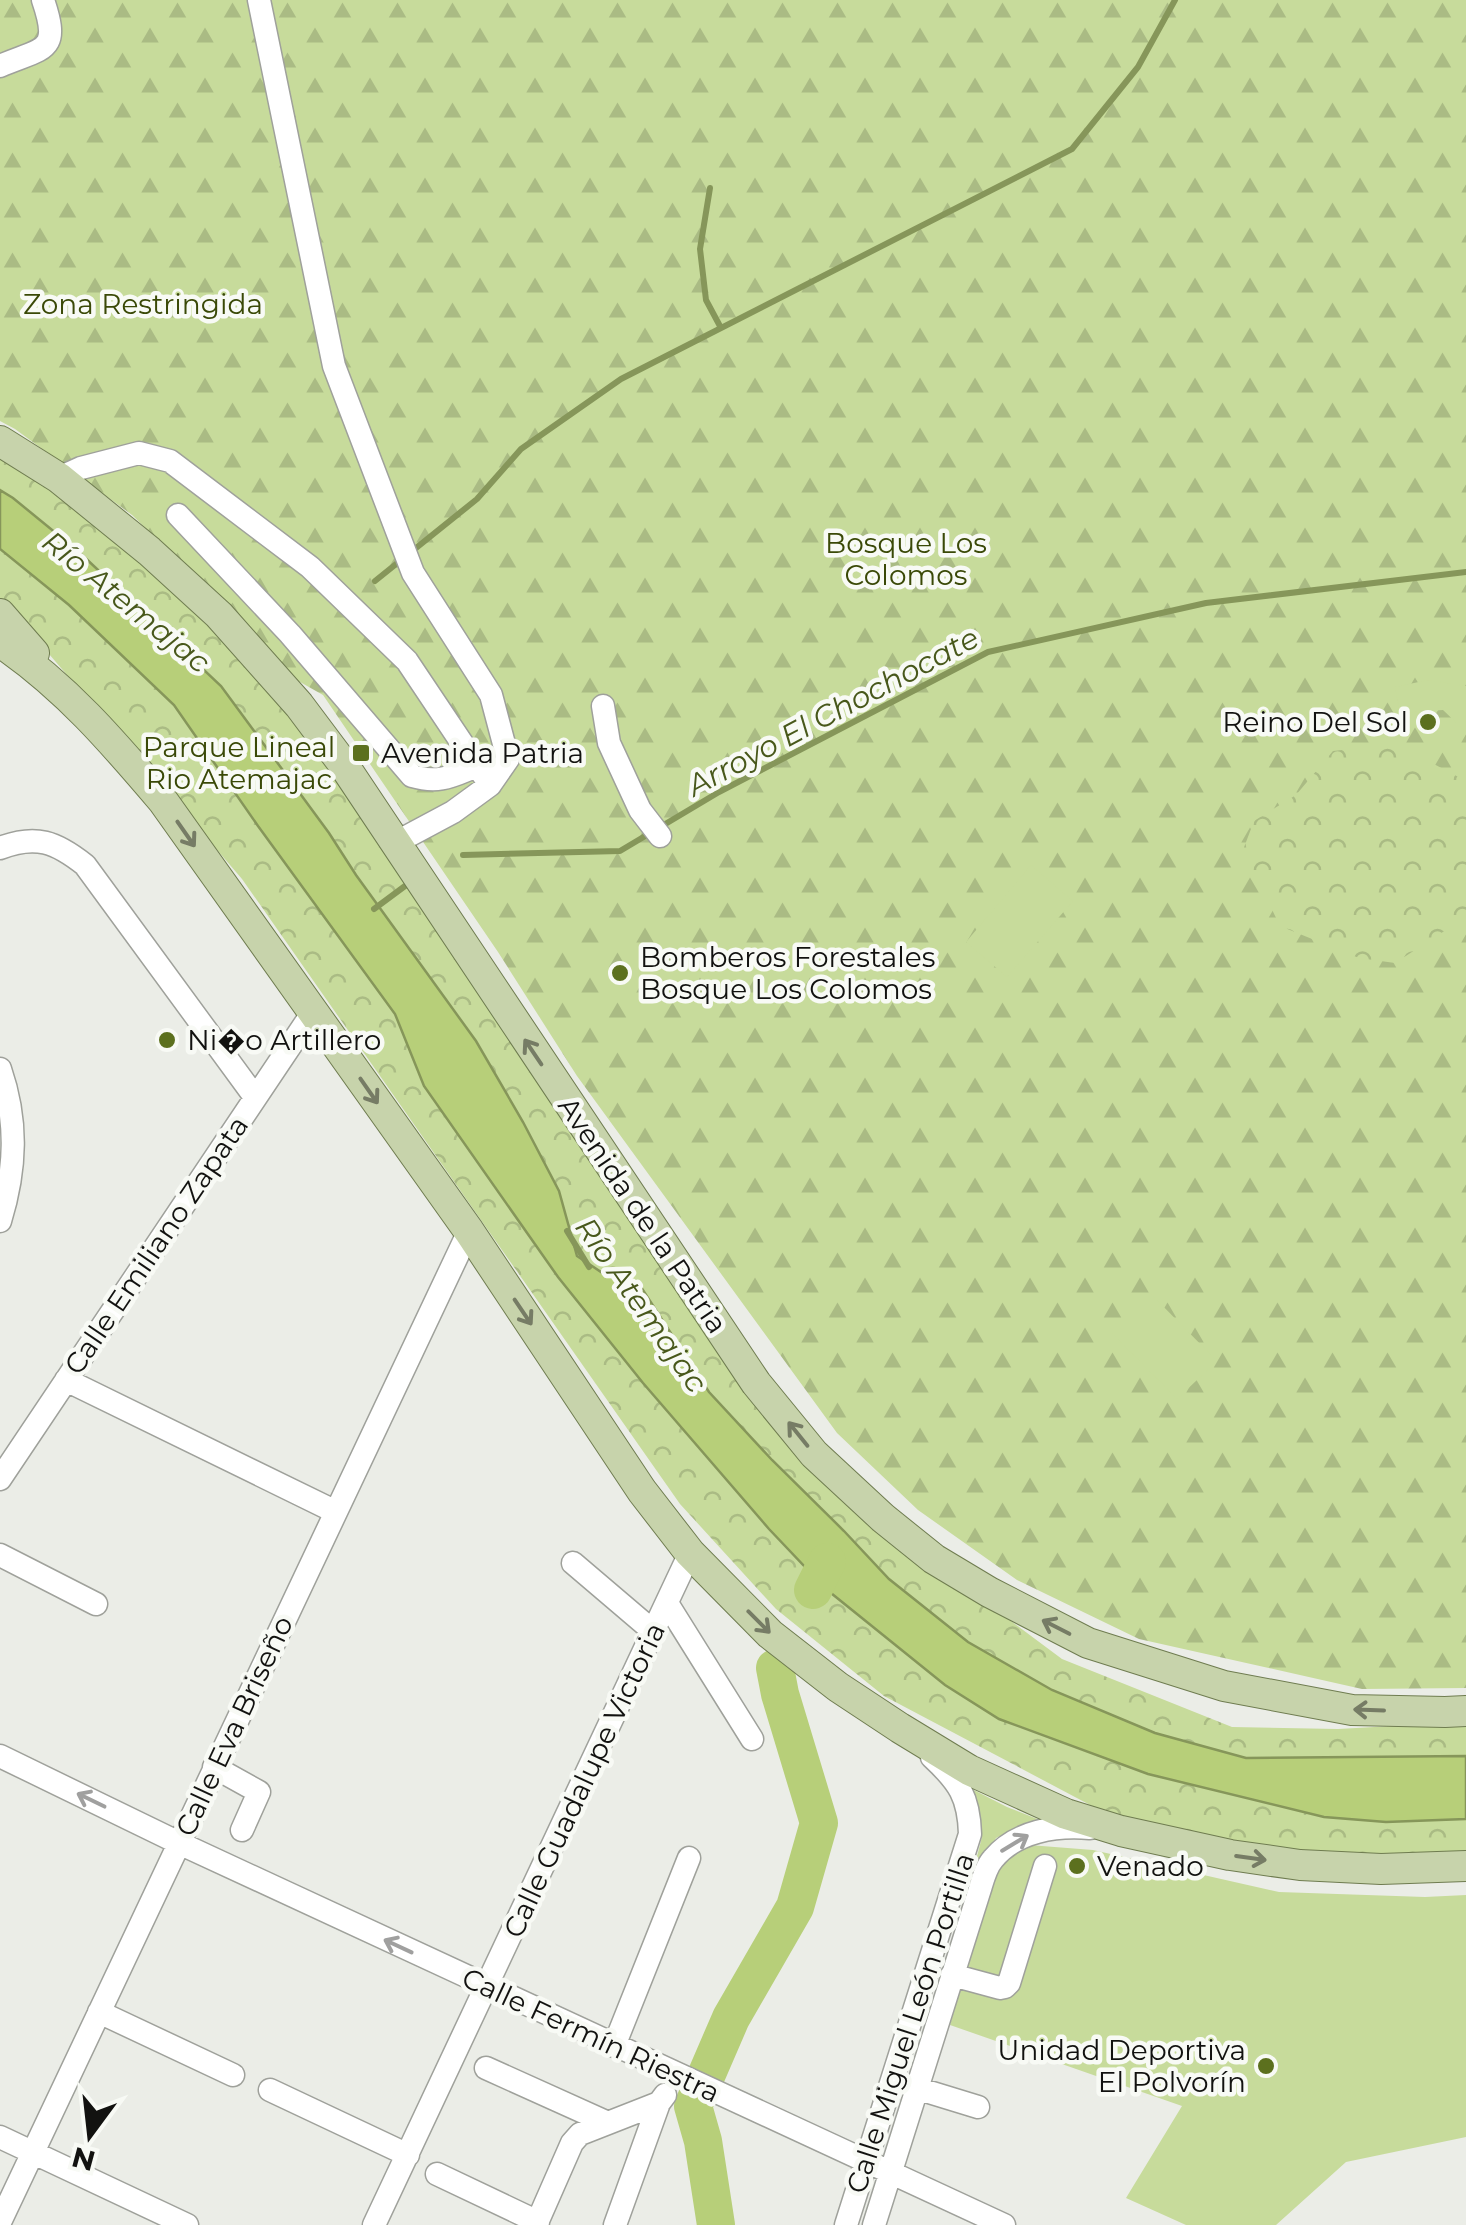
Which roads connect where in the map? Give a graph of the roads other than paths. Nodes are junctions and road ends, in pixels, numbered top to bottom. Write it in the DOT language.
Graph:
graph roads {
  1 [pos="43,0"];
  2 [pos="259,0"];
  3 [pos="0,66"];
  4 [pos="0,441"];
  5 [pos="0,464"];
  6 [pos="59,478"];
  7 [pos="178,515"];
  8 [pos="0,614"];
  9 [pos="0,642"];
  10 [pos="54,682"];
  11 [pos="602,706"];
  12 [pos="483,775"];
  13 [pos="660,836"];
  14 [pos="396,843"];
  15 [pos="0,848"];
  16 [pos="313,1012"];
  17 [pos="0,1070"];
  18 [pos="255,1097"];
  19 [pos="0,1221"];
  20 [pos="468,1231"];
  21 [pos="66,1380"];
  22 [pos="0,1479"];
  23 [pos="334,1511"];
  24 [pos="690,1552"];
  25 [pos="0,1555"];
  26 [pos="572,1562"];
  27 [pos="667,1603"];
  28 [pos="96,1604"];
  29 [pos="654,1632"];
  30 [pos="1466,1711"];
  31 [pos="900,1728"];
  32 [pos="752,1739"];
  33 [pos="0,1756"];
  34 [pos="214,1767"];
  35 [pos="242,1830"];
  36 [pos="1121,1831"];
  37 [pos="179,1843"];
  38 [pos="689,1858"];
  39 [pos="1046,1866"];
  40 [pos="1466,1866"];
  41 [pos="954,1881"];
  42 [pos="980,1888"];
  43 [pos="952,1975"];
  44 [pos="487,1987"];
  45 [pos="98,2012"];
  46 [pos="614,2046"];
  47 [pos="486,2068"];
  48 [pos="233,2075"];
  49 [pos="678,2076"];
  50 [pos="916,2088"];
  51 [pos="270,2090"];
  52 [pos="659,2103"];
  53 [pos="978,2107"];
  54 [pos="608,2123"];
  55 [pos="0,2137"];
  56 [pos="32,2152"];
  57 [pos="408,2155"];
  58 [pos="865,2161"];
  59 [pos="889,2172"];
  60 [pos="437,2174"];
  61 [pos="0,2222"];
  62 [pos="537,2224"];
  63 [pos="187,2225"];
  64 [pos="374,2225"];
  65 [pos="615,2225"];
  66 [pos="846,2225"];
  67 [pos="874,2225"];
  68 [pos="1004,2225"];
  1 -- 3 [label="street"];
  2 -- 12 [label="street"];
  4 -- 6 [label="main road, Avenida de la Patria"];
  5 -- 6 [label="main road"];
  6 -- 12 [label="street"];
  6 -- 14 [label="main road, Avenida de la Patria"];
  7 -- 12 [label="street"];
  8 -- 10 [label="main road"];
  9 -- 10 [label="main road"];
  10 -- 16 [label="main road, one-way"];
  11 -- 13 [label="street"];
  12 -- 14 [label="street"];
  30 -- 14 [label="main road, Avenida de la Patria, one-way"];
  15 -- 18 [label="street"];
  16 -- 18 [label="street, Calle Emiliano Zapata"];
  16 -- 20 [label="main road, one-way"];
  17 -- 19 [label="street"];
  18 -- 21 [label="street, Calle Emiliano Zapata"];
  20 -- 23 [label="street, Calle Eva Briseño"];
  20 -- 24 [label="main road, one-way"];
  21 -- 22 [label="street, Calle Emiliano Zapata"];
  21 -- 23 [label="street"];
  23 -- 34 [label="street, Calle Eva Briseño"];
  24 -- 27 [label="street, Calle Guadalupe Victoria"];
  24 -- 31 [label="main road, one-way"];
  25 -- 28 [label="street"];
  26 -- 29 [label="street"];
  27 -- 29 [label="street, Calle Guadalupe Victoria"];
  27 -- 32 [label="street"];
  29 -- 44 [label="street, Calle Guadalupe Victoria"];
  31 -- 36 [label="main road"];
  31 -- 41 [label="street, Calle Miguel León Portilla"];
  37 -- 33 [label="street, Calle Fermín Riestra, one-way"];
  34 -- 35 [label="street"];
  34 -- 37 [label="street, Calle Eva Briseño"];
  36 -- 40 [label="main road, one-way"];
  42 -- 36 [label="street, Calle Miguel León Portilla, one-way"];
  44 -- 37 [label="street, Calle Fermín Riestra, one-way"];
  37 -- 45 [label="street, Calle Eva Briseño"];
  38 -- 46 [label="street"];
  39 -- 43 [label="street"];
  41 -- 42 [label="street"];
  41 -- 58 [label="street, Calle Miguel León Portilla"];
  42 -- 43 [label="street, Calle Miguel León Portilla"];
  43 -- 50 [label="street, Calle Miguel León Portilla"];
  44 -- 46 [label="street, Calle Fermín Riestra"];
  44 -- 57 [label="street, Calle Guadalupe Victoria"];
  45 -- 48 [label="street"];
  45 -- 56 [label="street, Calle Eva Briseño"];
  46 -- 49 [label="street, Calle Fermín Riestra"];
  47 -- 54 [label="street"];
  49 -- 52 [label="street"];
  49 -- 58 [label="street, Calle Fermín Riestra"];
  50 -- 53 [label="street"];
  50 -- 59 [label="street, Calle Miguel León Portilla"];
  51 -- 57 [label="street"];
  52 -- 54 [label="street"];
  52 -- 65 [label="street"];
  54 -- 62 [label="street"];
  55 -- 56 [label="street"];
  56 -- 61 [label="street, Calle Eva Briseño"];
  56 -- 63 [label="street"];
  57 -- 64 [label="street, Calle Guadalupe Victoria"];
  58 -- 59 [label="street, Calle Fermín Riestra"];
  58 -- 66 [label="street, Calle Miguel León Portilla"];
  59 -- 67 [label="street, Calle Miguel León Portilla"];
  59 -- 68 [label="street, Calle Fermín Riestra"];
  60 -- 62 [label="street"];
}
